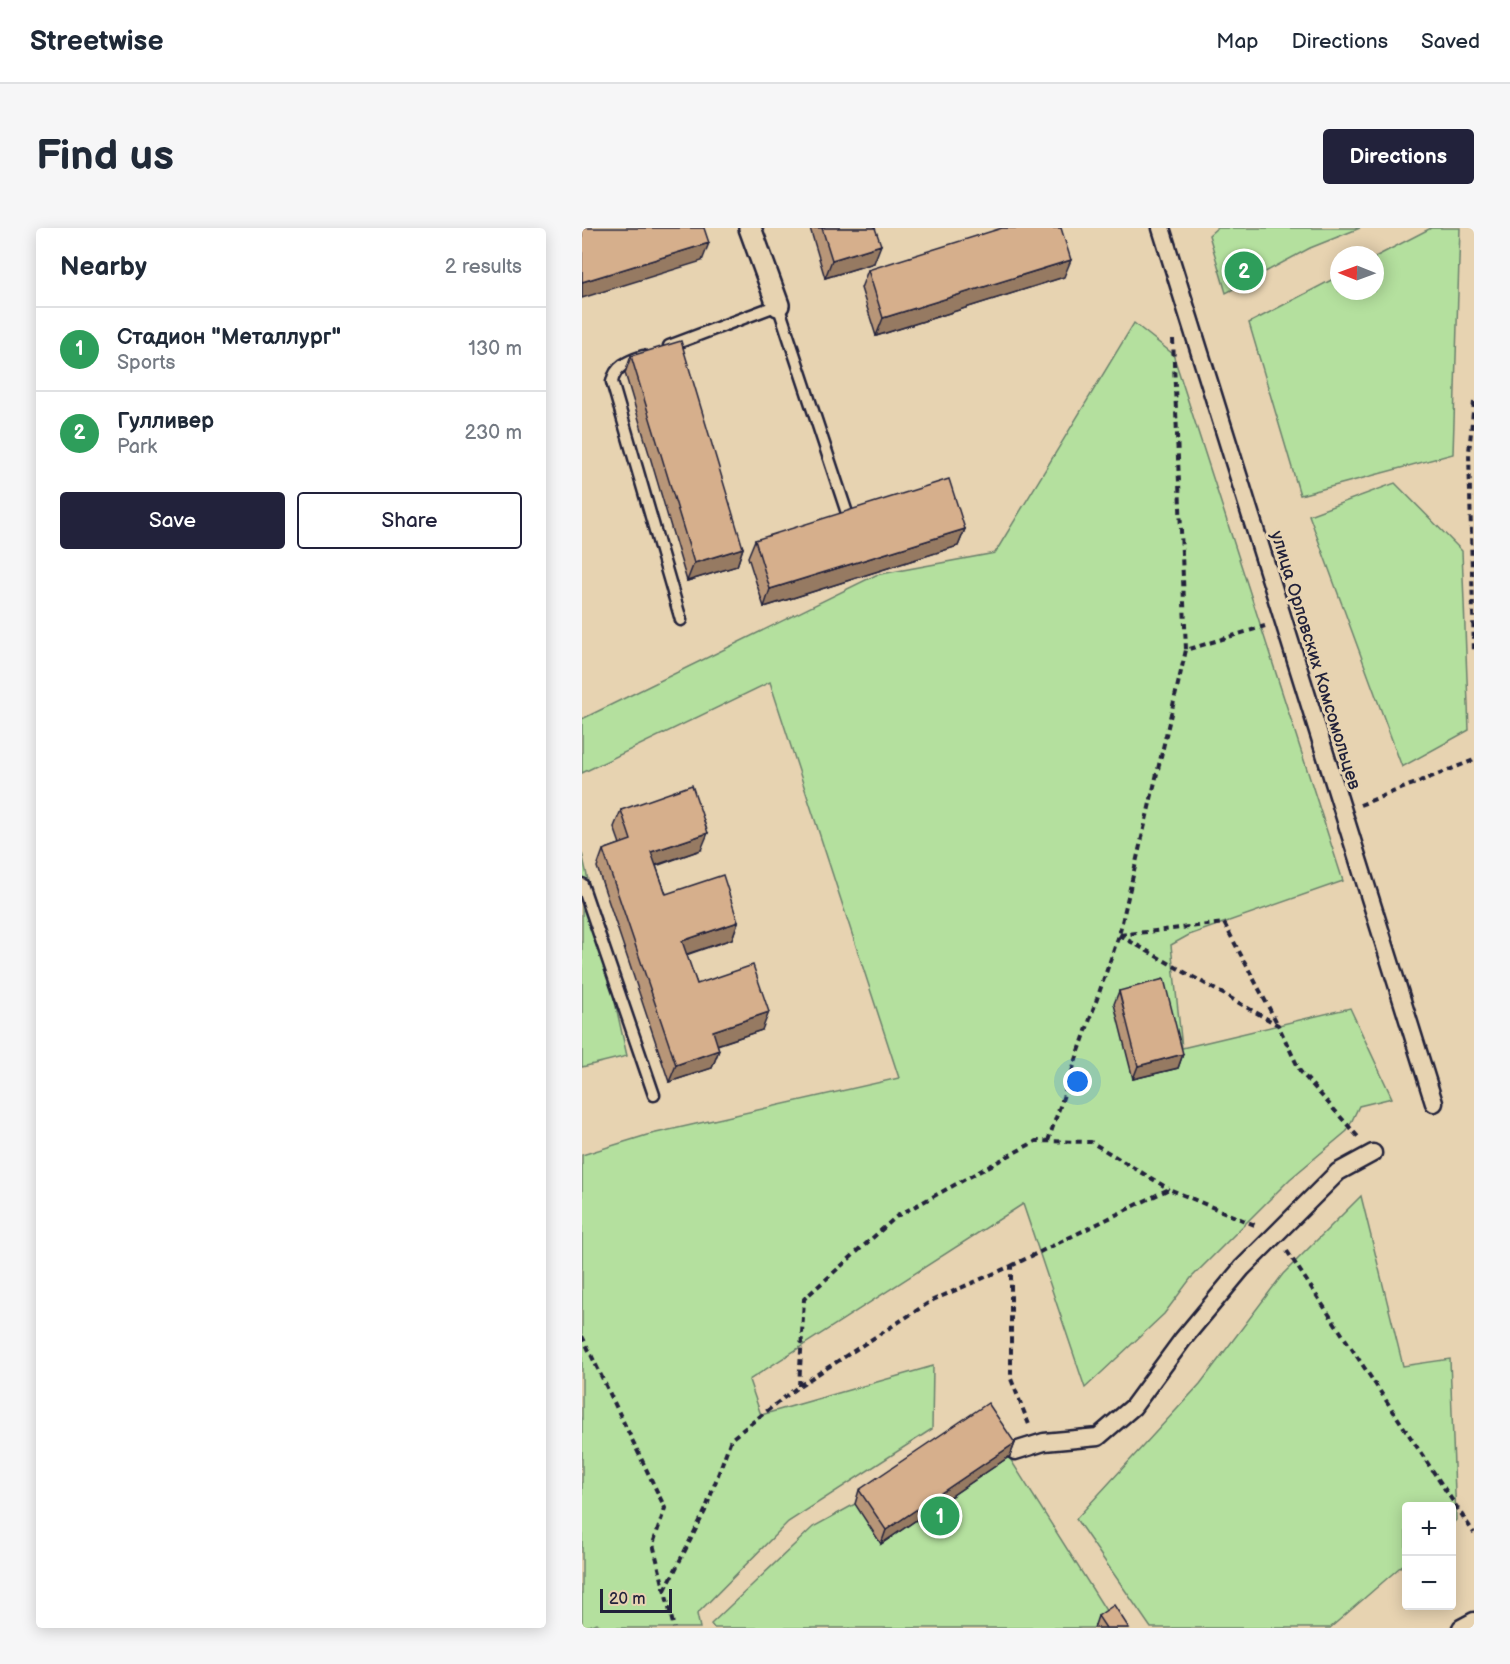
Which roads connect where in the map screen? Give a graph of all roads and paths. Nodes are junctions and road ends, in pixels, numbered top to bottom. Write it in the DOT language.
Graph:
graph roads {
  1 [pos="750,228"];
  2 [pos="1161,228"];
  3 [pos="778,305"];
  4 [pos="1173,333"];
  5 [pos="1474,402"];
  6 [pos="859,510"];
  7 [pos="681,620"];
  8 [pos="1284,621"];
  9 [pos="1186,650"];
  10 [pos="1474,652"];
  11 [pos="1474,760"];
  12 [pos="1343,812"];
  13 [pos="582,884"];
  14 [pos="1119,935"];
  15 [pos="1278,1025"];
  16 [pos="654,1095"];
  17 [pos="1434,1103"];
  18 [pos="1048,1141"];
  19 [pos="1373,1153"];
  20 [pos="1169,1189"];
  21 [pos="1276,1233"];
  22 [pos="1011,1266"];
  23 [pos="582,1336"];
  24 [pos="799,1386"];
  25 [pos="1037,1445"];
  26 [pos="1015,1451"];
  27 [pos="1474,1533"];
  28 [pos="665,1590"];
  29 [pos="1474,1621"];
  30 [pos="674,1628"];
  31 [pos="1461,1628"];
  1 -- 3 [label="street"];
  2 -- 8 [label="street, улица Орловских Комсомольцев"];
  3 -- 6 [label="lane"];
  3 -- 7 [label="lane"];
  4 -- 9 [label="path"];
  5 -- 10 [label="path"];
  8 -- 9 [label="path"];
  8 -- 12 [label="street, улица Орловских Комсомольцев"];
  9 -- 14 [label="path"];
  11 -- 12 [label="path"];
  12 -- 17 [label="street, улица Орловских Комсомольцев"];
  13 -- 16 [label="lane"];
  14 -- 15 [label="path"];
  14 -- 15 [label="path"];
  14 -- 18 [label="path"];
  15 -- 19 [label="path"];
  18 -- 20 [label="path"];
  18 -- 24 [label="path"];
  19 -- 21 [label="street"];
  20 -- 21 [label="path"];
  20 -- 22 [label="path"];
  21 -- 25 [label="street"];
  21 -- 27 [label="path"];
  22 -- 24 [label="path"];
  22 -- 25 [label="path"];
  23 -- 28 [label="path"];
  24 -- 28 [label="path"];
  25 -- 26 [label="street"];
  28 -- 30 [label="path"];
  29 -- 31 [label="street"];
}
